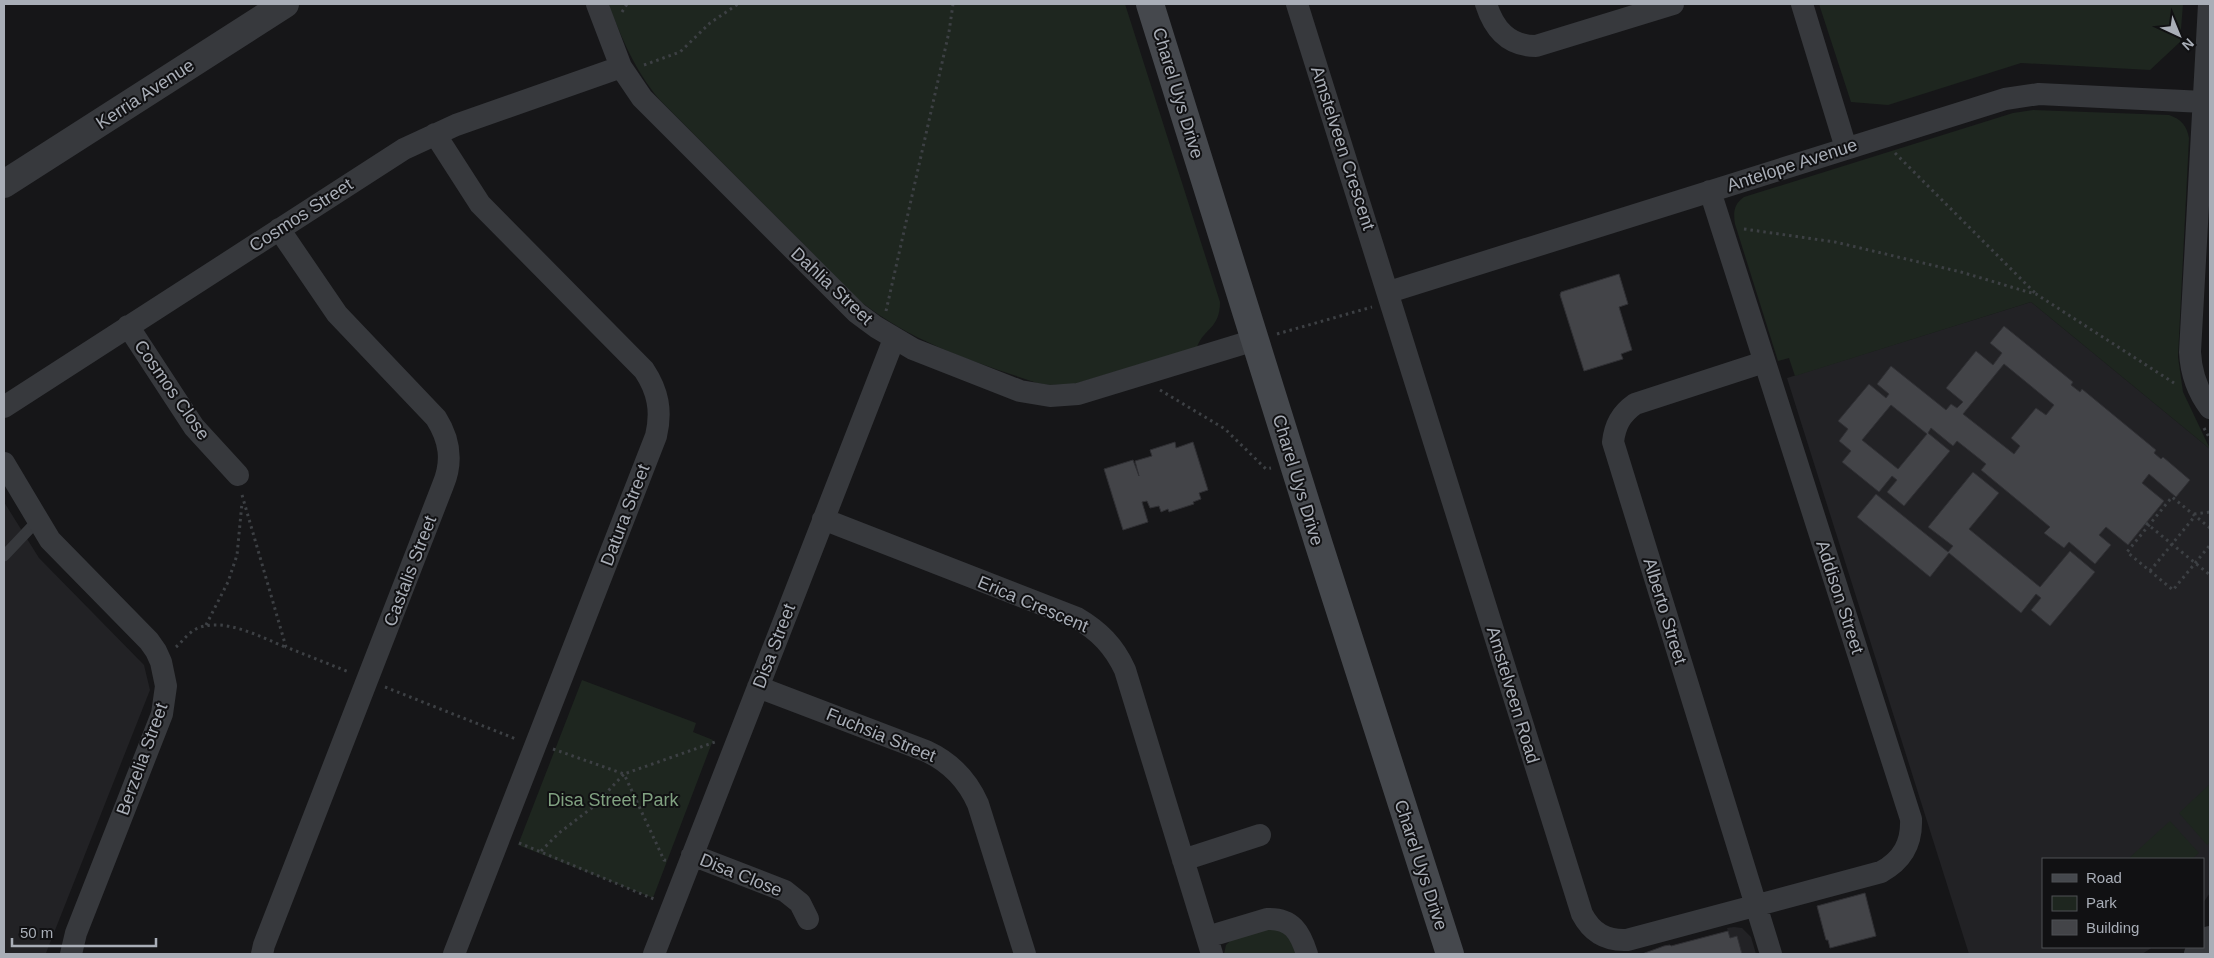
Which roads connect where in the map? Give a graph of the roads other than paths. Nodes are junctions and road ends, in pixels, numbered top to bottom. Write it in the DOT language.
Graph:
graph roads {
  1 [pos="286,4"];
  2 [pos="597,4"];
  3 [pos="1150,4"];
  4 [pos="1297,4"];
  5 [pos="1486,4"];
  6 [pos="1673,4"];
  7 [pos="1802,4"];
  8 [pos="2209,4"];
  9 [pos="621,67"];
  10 [pos="2204,102"];
  11 [pos="435,134"];
  12 [pos="1846,148"];
  13 [pos="4,184"];
  14 [pos="1710,191"];
  15 [pos="279,229"];
  16 [pos="1390,297"];
  17 [pos="128,326"];
  18 [pos="885,333"];
  19 [pos="1255,340"];
  20 [pos="1764,362"];
  21 [pos="4,407"];
  22 [pos="2210,408"];
  23 [pos="4,463"];
  24 [pos="238,474"];
  25 [pos="823,519"];
  26 [pos="38,520"];
  27 [pos="4,556"];
  28 [pos="758,687"];
  29 [pos="1260,836"];
  30 [pos="690,860"];
  31 [pos="1183,860"];
  32 [pos="1757,905"];
  33 [pos="808,919"];
  34 [pos="1210,946"];
  35 [pos="71,954"];
  36 [pos="262,954"];
  37 [pos="454,954"];
  38 [pos="654,954"];
  39 [pos="1025,954"];
  40 [pos="1307,954"];
  41 [pos="1450,954"];
  42 [pos="1771,954"];
  1 -- 13 [label="street, Kerria Avenue"];
  2 -- 9 [label="street, Dahlia Street"];
  3 -- 19 [label="main road, Charel Uys Drive"];
  4 -- 16 [label="street, Amstelveen Crescent"];
  5 -- 6 [label="street"];
  7 -- 12 [label="street"];
  8 -- 10 [label="street"];
  9 -- 11 [label="street, Cosmos Street"];
  9 -- 18 [label="street, Dahlia Street"];
  10 -- 12 [label="street, Antelope Avenue"];
  10 -- 22 [label="street"];
  11 -- 15 [label="street, Cosmos Street"];
  11 -- 37 [label="street, Datura Street"];
  12 -- 14 [label="street, Antelope Avenue"];
  14 -- 16 [label="street, Antelope Avenue"];
  14 -- 20 [label="street, Addison Street"];
  15 -- 17 [label="street, Cosmos Street"];
  15 -- 36 [label="street, Castalis Street"];
  16 -- 32 [label="street, Amstelveen Road"];
  17 -- 21 [label="street, Cosmos Street"];
  17 -- 24 [label="street, Cosmos Close"];
  18 -- 19 [label="street, Dahlia Street"];
  18 -- 25 [label="street, Disa Street"];
  19 -- 41 [label="main road, Charel Uys Drive"];
  20 -- 32 [label="street, Alberto Street"];
  20 -- 32 [label="street, Addison Street"];
  23 -- 26 [label="street, Berzelia Street"];
  25 -- 28 [label="street, Disa Street"];
  25 -- 31 [label="street, Erica Crescent"];
  26 -- 27 [label="lane"];
  26 -- 35 [label="street, Berzelia Street"];
  28 -- 30 [label="street, Disa Street"];
  28 -- 39 [label="street, Fuchsia Street"];
  29 -- 31 [label="street"];
  30 -- 33 [label="street, Disa Close"];
  30 -- 38 [label="street, Disa Street"];
  31 -- 34 [label="street, Erica Crescent"];
  32 -- 42 [label="street, Alberto Street"];
  34 -- 40 [label="street"];
}
